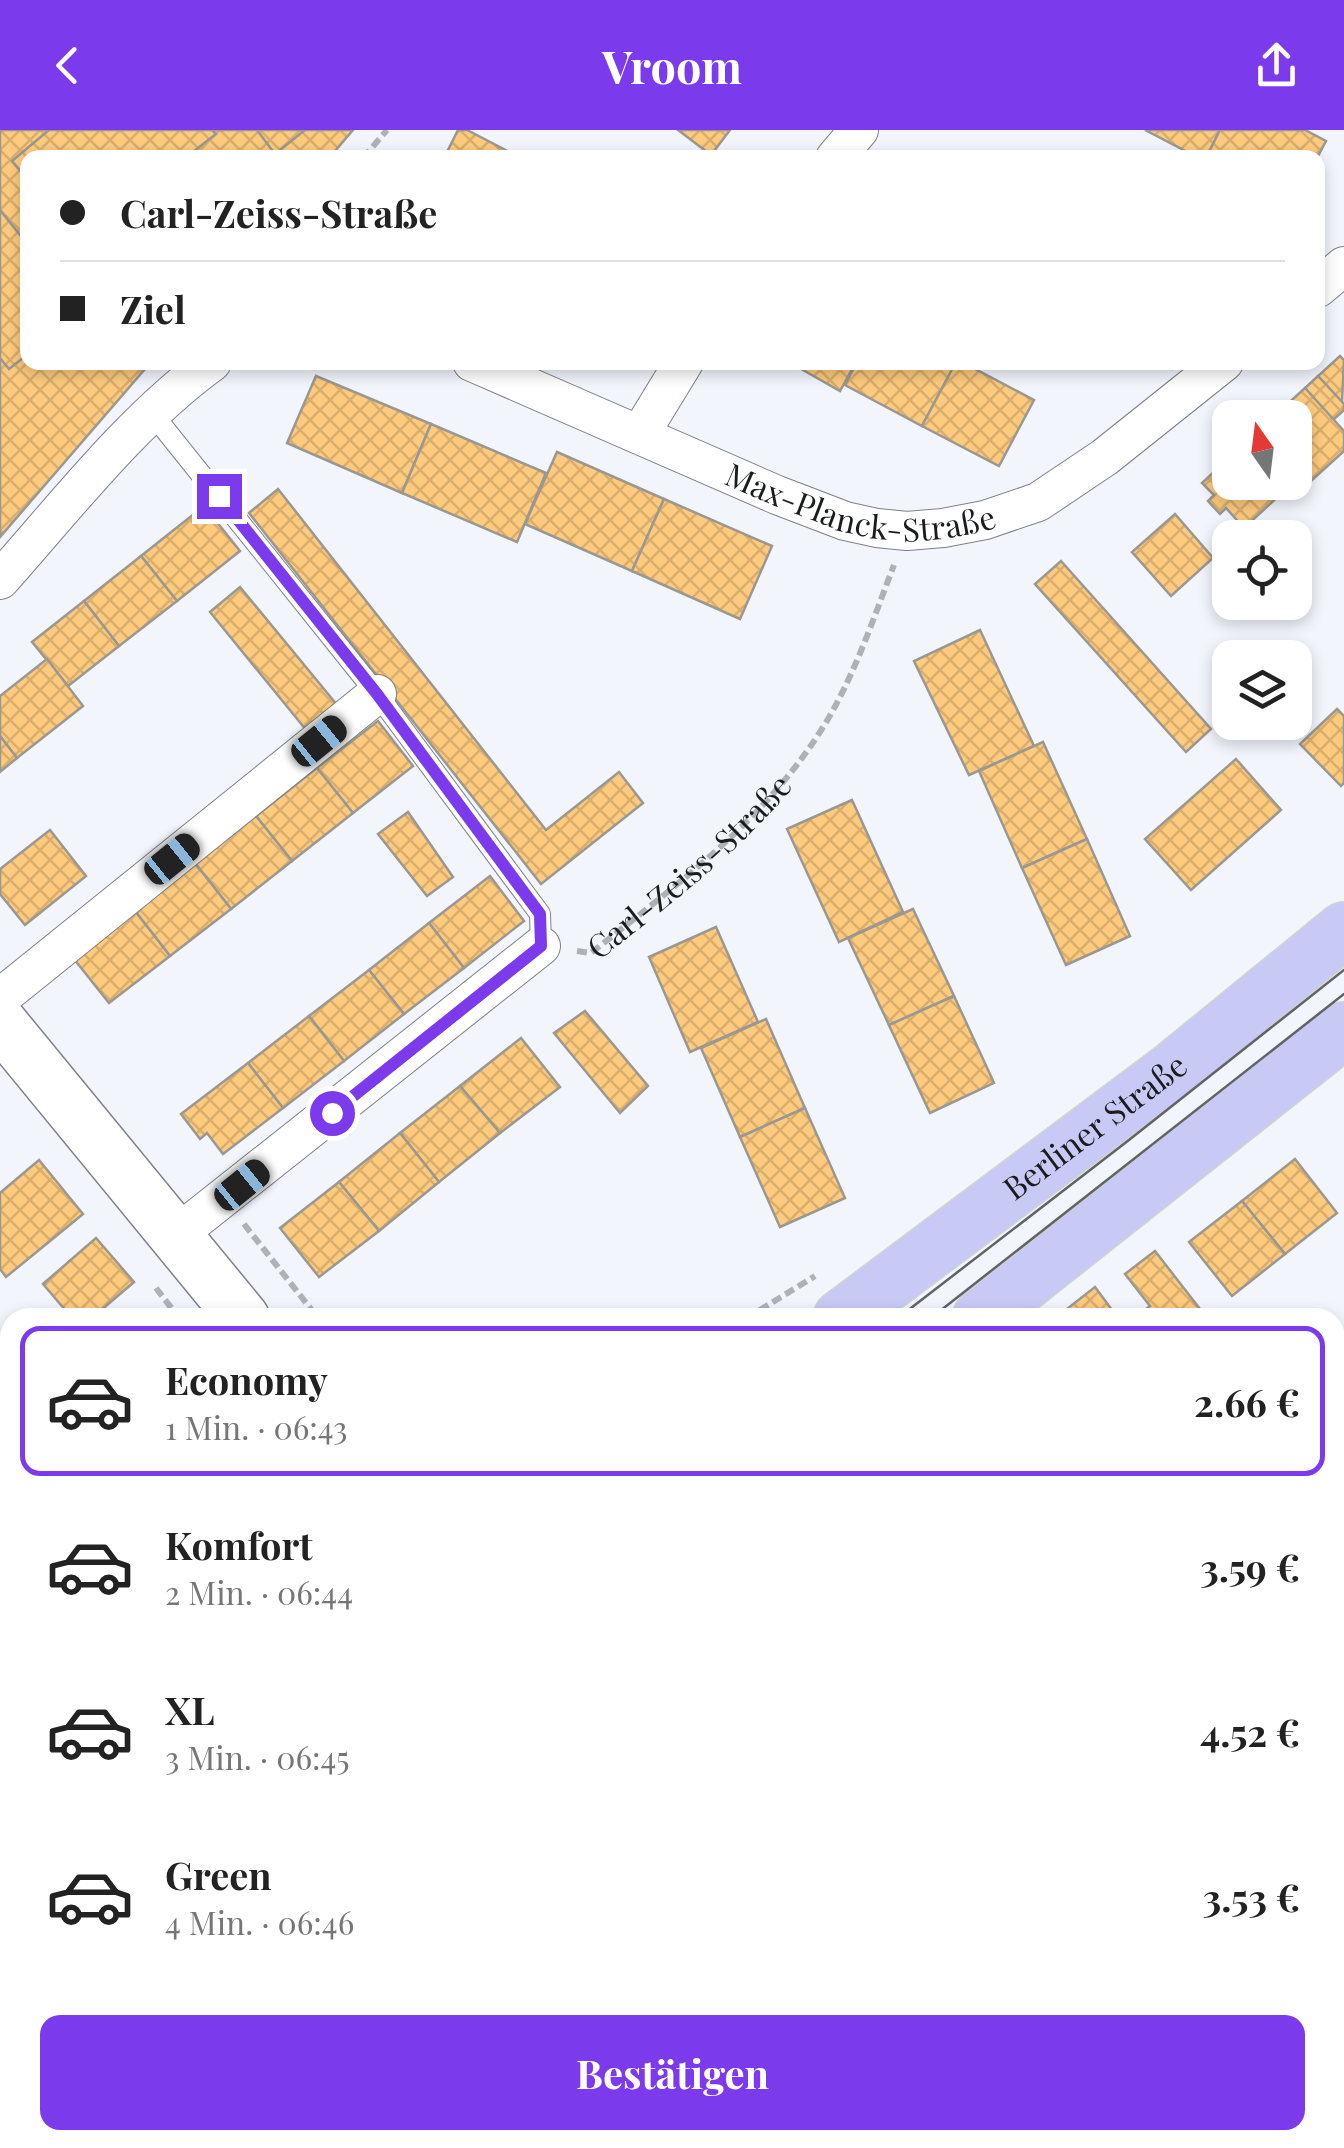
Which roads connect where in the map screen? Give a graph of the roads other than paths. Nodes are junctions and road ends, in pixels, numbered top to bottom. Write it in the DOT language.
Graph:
graph roads {
  1 [pos="859,130"];
  2 [pos="842,150"];
  3 [pos="201,370"];
  4 [pos="491,370"];
  5 [pos="679,370"];
  6 [pos="1214,370"];
  7 [pos="151,412"];
  8 [pos="640,434"];
  9 [pos="0,580"];
  10 [pos="377,694"];
  11 [pos="1344,930"];
  12 [pos="541,946"];
  13 [pos="0,998"];
  14 [pos="0,1022"];
  15 [pos="1344,1030"];
  16 [pos="176,1236"];
  17 [pos="261,1307"];
  18 [pos="853,1308"];
  19 [pos="993,1308"];
  1 -- 2 [label="street"];
  3 -- 7 [label="street"];
  4 -- 8 [label="street, Max-Planck-Straße"];
  5 -- 8 [label="street"];
  6 -- 8 [label="street, Max-Planck-Straße"];
  7 -- 9 [label="street"];
  7 -- 10 [label="lane"];
  10 -- 12 [label="lane"];
  10 -- 13 [label="street"];
  11 -- 18 [label="main road, Berliner Straße"];
  12 -- 16 [label="street, Carl-Zeiss-Straße"];
  14 -- 16 [label="main road"];
  15 -- 19 [label="main road"];
  16 -- 17 [label="main road"];
}
